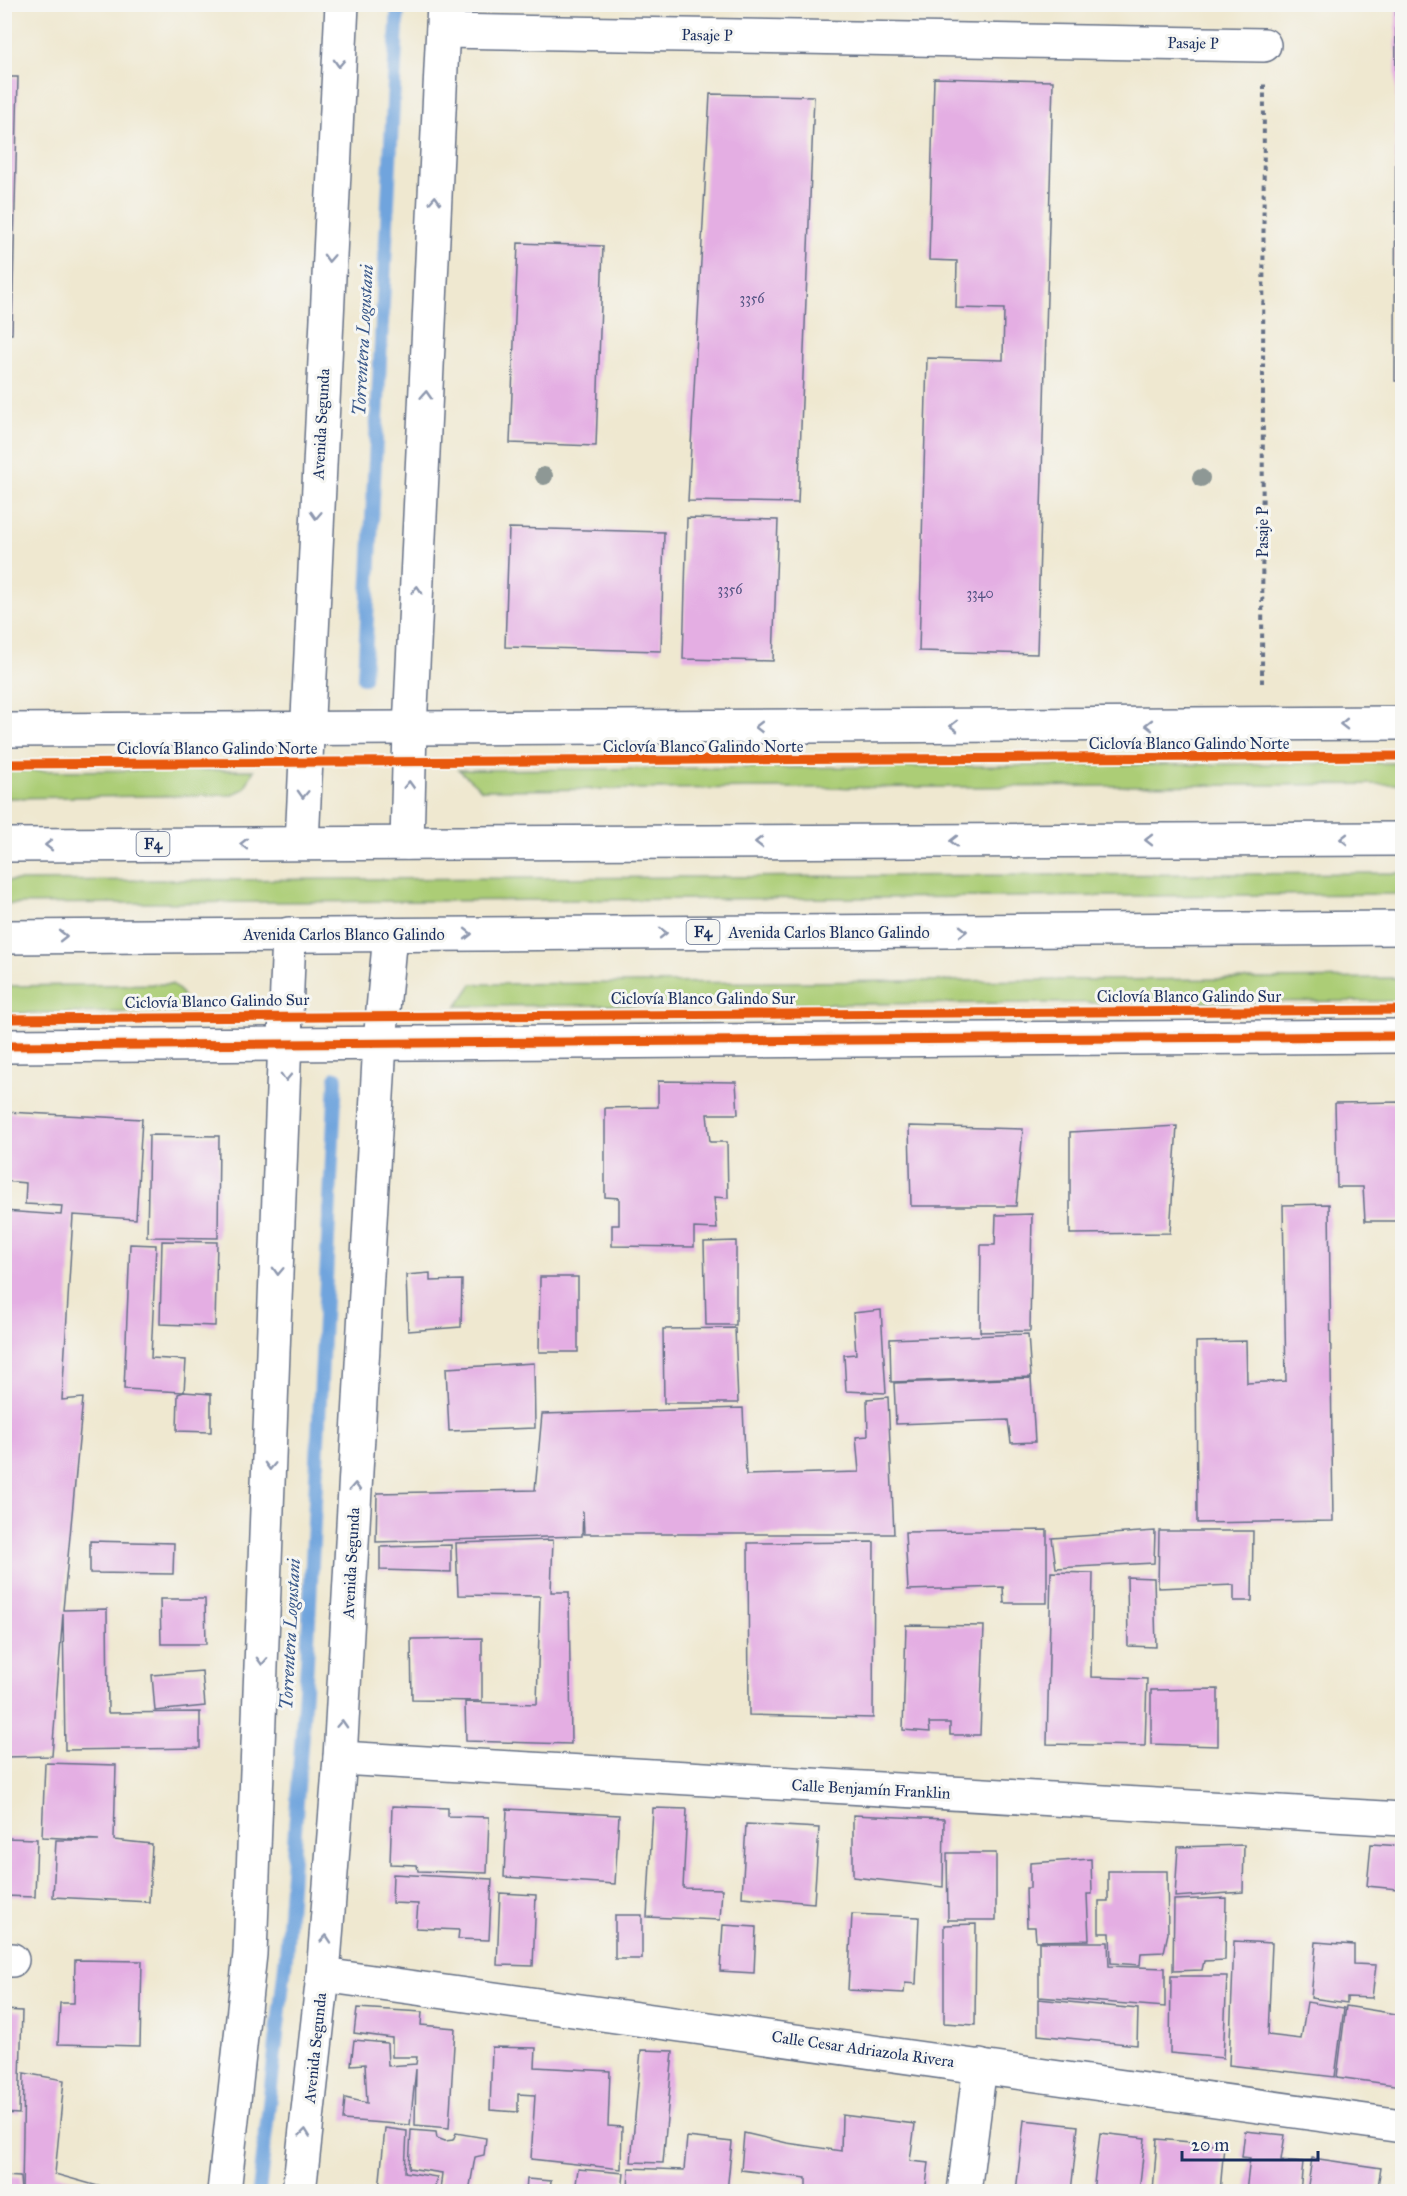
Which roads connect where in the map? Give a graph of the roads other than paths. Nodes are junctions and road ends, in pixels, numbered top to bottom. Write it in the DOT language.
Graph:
graph roads {
  1 [pos="342,4"];
  2 [pos="444,18"];
  3 [pos="1264,45"];
  4 [pos="1402,723"];
  5 [pos="305,728"];
  6 [pos="410,729"];
  7 [pos="4,730"];
  8 [pos="1402,838"];
  9 [pos="302,843"];
  10 [pos="407,843"];
  11 [pos="4,845"];
  12 [pos="1402,928"];
  13 [pos="289,934"];
  14 [pos="390,934"];
  15 [pos="4,936"];
  16 [pos="1402,1036"];
  17 [pos="380,1042"];
  18 [pos="287,1043"];
  19 [pos="4,1046"];
  20 [pos="340,1758"];
  21 [pos="1402,1820"];
  22 [pos="323,1975"];
  23 [pos="980,2066"];
  24 [pos="1402,2126"];
  25 [pos="224,2192"];
  26 [pos="299,2192"];
  27 [pos="964,2192"];
  1 -- 5 [label="main road, Avenida Segunda, one-way"];
  2 -- 3 [label="main road, Pasaje P"];
  6 -- 2 [label="main road, one-way"];
  4 -- 6 [label="main road, one-way"];
  5 -- 6 [label="main road"];
  5 -- 7 [label="main road"];
  5 -- 9 [label="main road, Avenida Segunda, one-way"];
  10 -- 6 [label="main road, one-way"];
  8 -- 10 [label="main road, F4, one-way"];
  9 -- 10 [label="main road, F4"];
  9 -- 11 [label="main road, F4, one-way"];
  14 -- 12 [label="main road, Avenida Carlos Blanco Galindo / F4, one-way"];
  13 -- 14 [label="main road, Avenida Carlos Blanco Galindo / F4"];
  15 -- 13 [label="main road, Avenida Carlos Blanco Galindo / F4, one-way"];
  13 -- 18 [label="main road"];
  14 -- 17 [label="main road, Avenida Segunda"];
  16 -- 17 [label="main road"];
  17 -- 18 [label="main road"];
  20 -- 17 [label="main road, Avenida Segunda, one-way"];
  18 -- 19 [label="main road"];
  18 -- 25 [label="main road, one-way"];
  20 -- 21 [label="main road, Calle Benjamín Franklin"];
  22 -- 20 [label="main road, Avenida Segunda, one-way"];
  22 -- 23 [label="main road, Calle Cesar Adriazola Rivera"];
  26 -- 22 [label="main road, Avenida Segunda, one-way"];
  23 -- 24 [label="main road, Calle Cesar Adriazola Rivera"];
  23 -- 27 [label="main road"];
}
